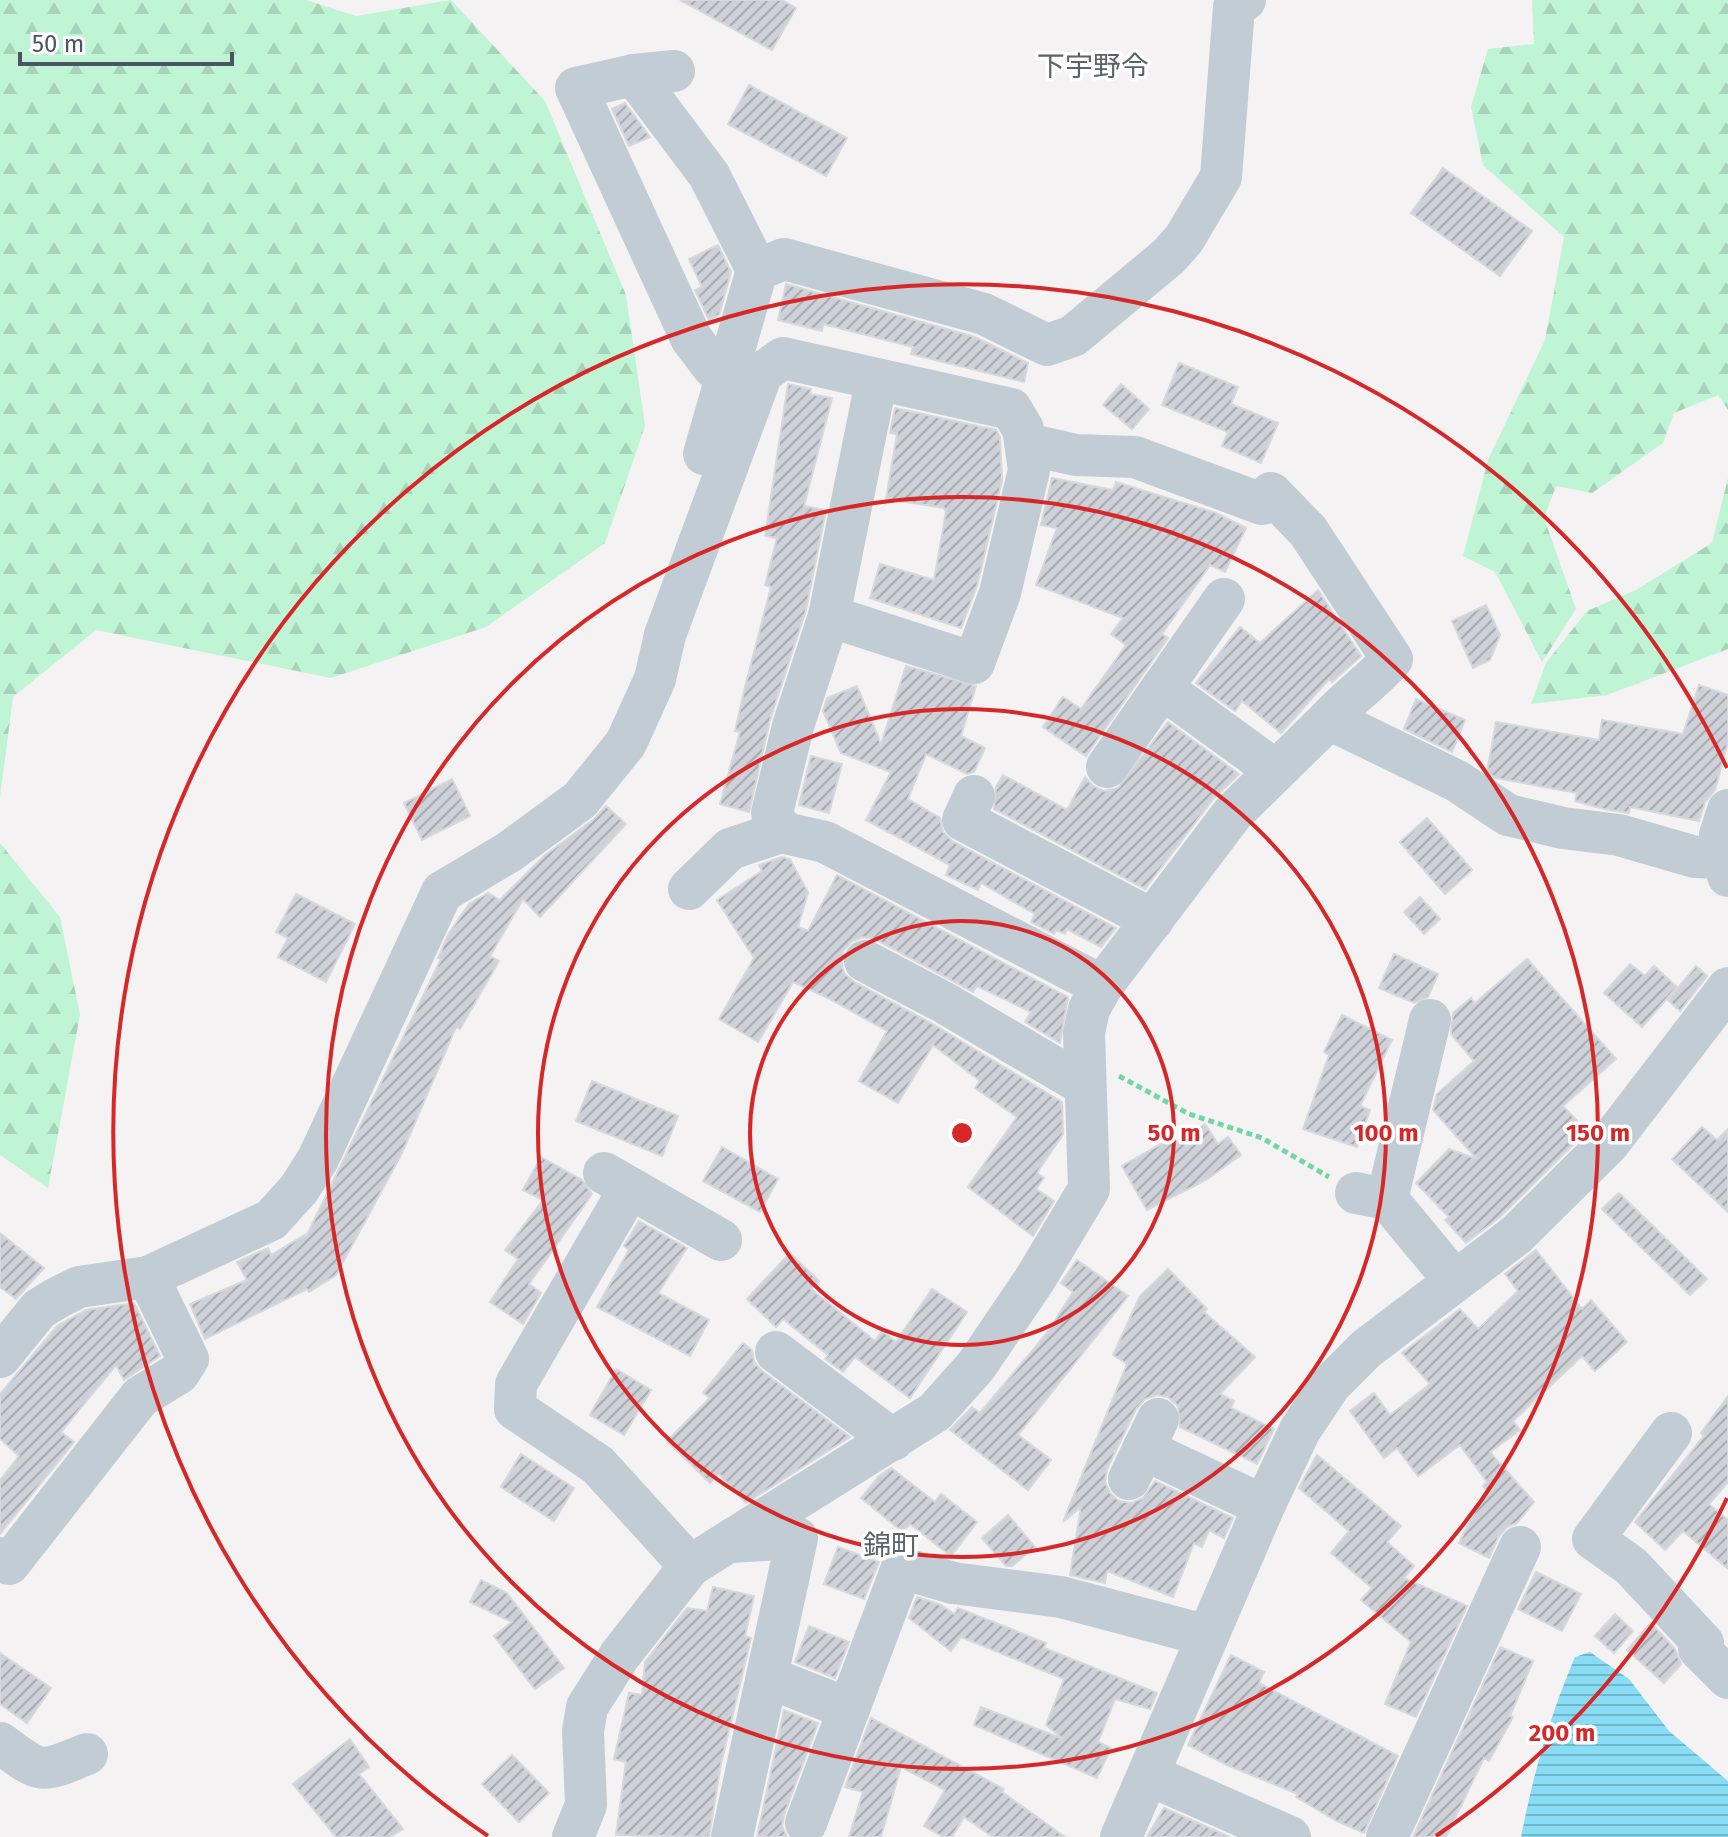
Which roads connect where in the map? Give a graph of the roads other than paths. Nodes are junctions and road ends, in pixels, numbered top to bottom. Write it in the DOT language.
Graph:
graph roads {
  1 [pos="1245,0"];
  2 [pos="757,270"];
  3 [pos="729,373"];
  4 [pos="876,382"];
  5 [pos="1027,444"];
  6 [pos="1224,599"];
  7 [pos="829,616"];
  8 [pos="665,635"];
  9 [pos="1162,688"];
  10 [pos="1329,719"];
  11 [pos="1107,767"];
  12 [pos="1275,770"];
  13 [pos="974,796"];
  14 [pos="1728,810"];
  15 [pos="781,832"];
  16 [pos="1725,867"];
  17 [pos="689,889"];
  18 [pos="1153,920"];
  19 [pos="865,961"];
  20 [pos="1102,986"];
  21 [pos="1728,988"];
  22 [pos="1430,1020"];
  23 [pos="1083,1070"];
  24 [pos="721,1240"];
  25 [pos="148,1277"];
  26 [pos="1454,1280"];
  27 [pos="776,1352"];
  28 [pos="0,1357"];
  29 [pos="1671,1433"];
  30 [pos="893,1440"];
  31 [pos="1143,1449"];
  32 [pos="1264,1506"];
  33 [pos="731,1542"];
  34 [pos="1520,1547"];
  35 [pos="0,1558"];
  36 [pos="690,1566"];
  37 [pos="1208,1636"];
  38 [pos="767,1677"];
  39 [pos="1728,1678"];
  40 [pos="849,1709"];
  41 [pos="0,1743"];
  42 [pos="87,1754"];
  43 [pos="1149,1775"];
  44 [pos="806,1823"];
  45 [pos="573,1837"];
  46 [pos="732,1837"];
  47 [pos="1121,1837"];
  48 [pos="1290,1837"];
  49 [pos="1387,1837"];
  1 -- 2 [label="street"];
  2 -- 3 [label="street"];
  2 -- 3 [label="street"];
  3 -- 8 [label="street"];
  4 -- 5 [label="street"];
  4 -- 7 [label="street"];
  4 -- 8 [label="street"];
  5 -- 7 [label="street"];
  5 -- 10 [label="street"];
  6 -- 9 [label="street"];
  7 -- 15 [label="street"];
  8 -- 25 [label="street"];
  9 -- 11 [label="street"];
  9 -- 12 [label="street"];
  10 -- 12 [label="street"];
  10 -- 16 [label="street"];
  12 -- 18 [label="street"];
  13 -- 18 [label="street"];
  14 -- 16 [label="street"];
  15 -- 17 [label="street"];
  15 -- 20 [label="street"];
  18 -- 20 [label="street"];
  19 -- 23 [label="street"];
  20 -- 23 [label="street"];
  21 -- 26 [label="street"];
  22 -- 26 [label="street"];
  23 -- 30 [label="street"];
  24 -- 36 [label="street"];
  25 -- 28 [label="street"];
  25 -- 35 [label="street"];
  26 -- 32 [label="street"];
  27 -- 30 [label="street"];
  29 -- 39 [label="street"];
  30 -- 33 [label="street"];
  31 -- 32 [label="street"];
  32 -- 37 [label="street"];
  33 -- 36 [label="street"];
  33 -- 38 [label="street"];
  34 -- 49 [label="street"];
  36 -- 45 [label="street"];
  37 -- 40 [label="street"];
  37 -- 43 [label="street"];
  38 -- 40 [label="street"];
  38 -- 46 [label="street"];
  40 -- 44 [label="street"];
  41 -- 42 [label="street"];
  43 -- 47 [label="street"];
  43 -- 48 [label="street"];
}
